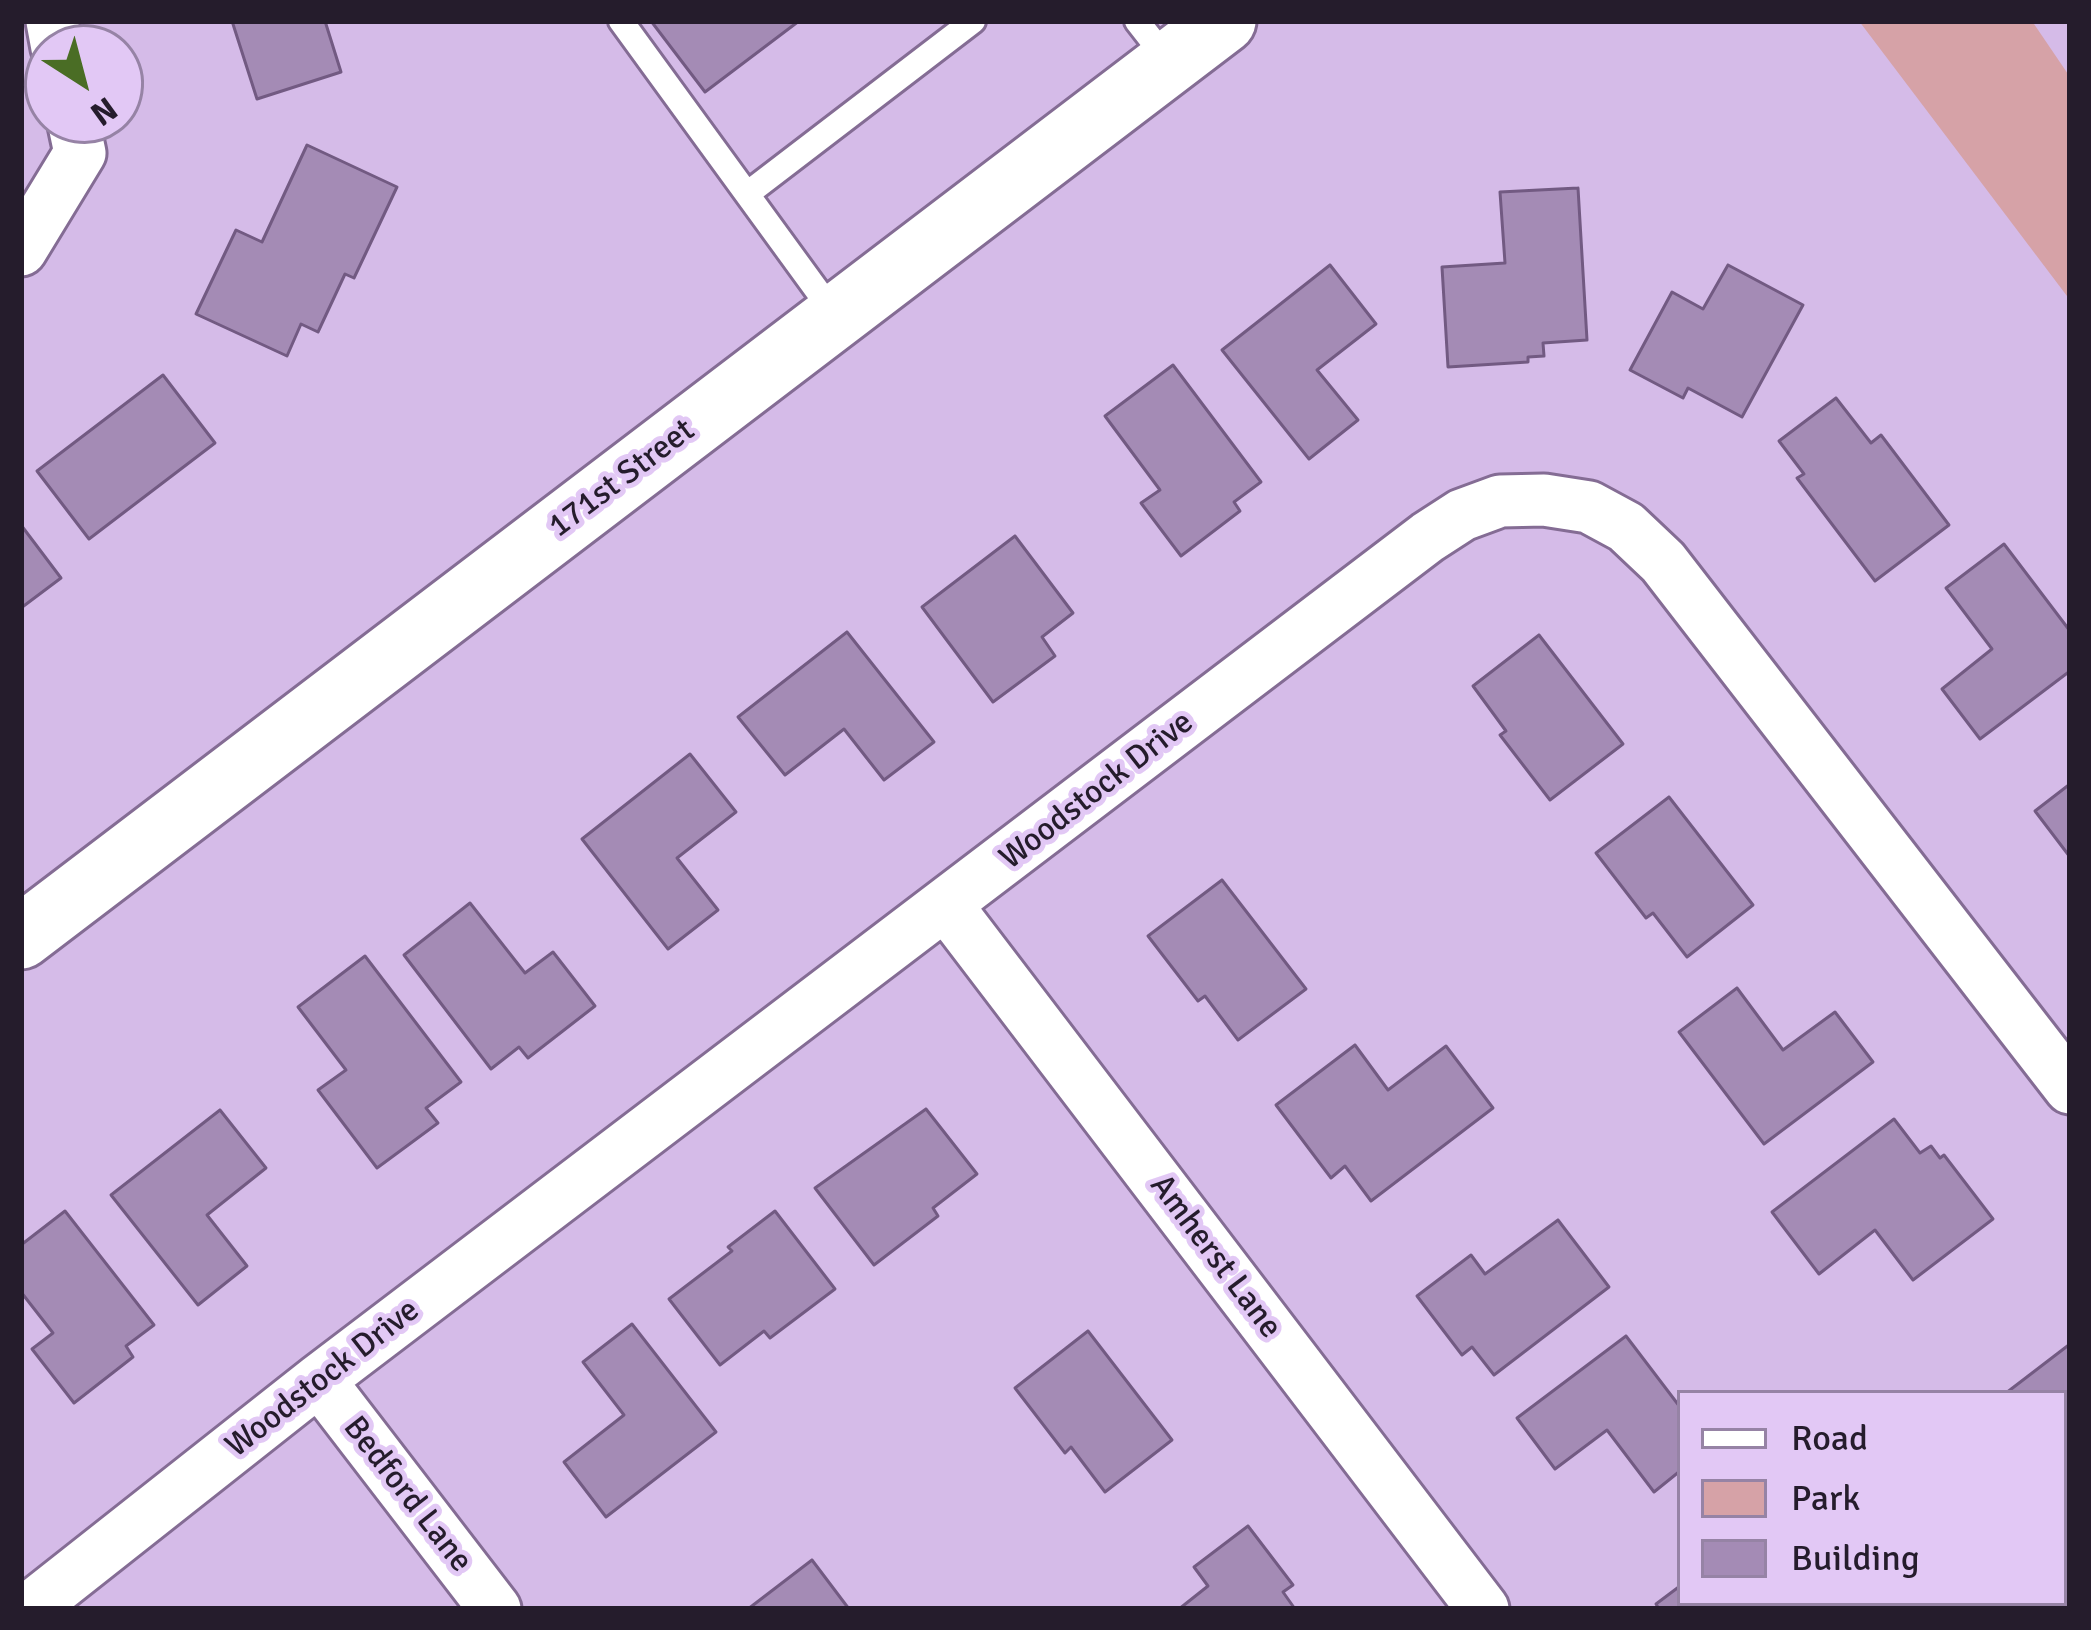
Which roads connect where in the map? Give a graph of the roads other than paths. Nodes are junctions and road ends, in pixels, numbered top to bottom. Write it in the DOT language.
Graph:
graph roads {
  1 [pos="621,21"];
  2 [pos="973,21"];
  3 [pos="1224,21"];
  4 [pos="1153,42"];
  5 [pos="74,144"];
  6 [pos="747,194"];
  7 [pos="21,250"];
  8 [pos="836,317"];
  9 [pos="947,906"];
  10 [pos="21,937"];
  11 [pos="2070,1088"];
  12 [pos="319,1381"];
  13 [pos="29,1609"];
  14 [pos="495,1609"];
  15 [pos="1483,1609"];
  1 -- 6 [label="lane"];
  2 -- 6 [label="lane"];
  3 -- 4 [label="street, 171st Street"];
  4 -- 8 [label="street, 171st Street"];
  5 -- 7 [label="street"];
  6 -- 8 [label="lane"];
  8 -- 10 [label="street, 171st Street"];
  9 -- 11 [label="street, Woodstock Drive"];
  9 -- 12 [label="street, Woodstock Drive"];
  9 -- 15 [label="street, Amherst Lane"];
  12 -- 13 [label="street, Woodstock Drive"];
  12 -- 14 [label="street, Bedford Lane"];
}
